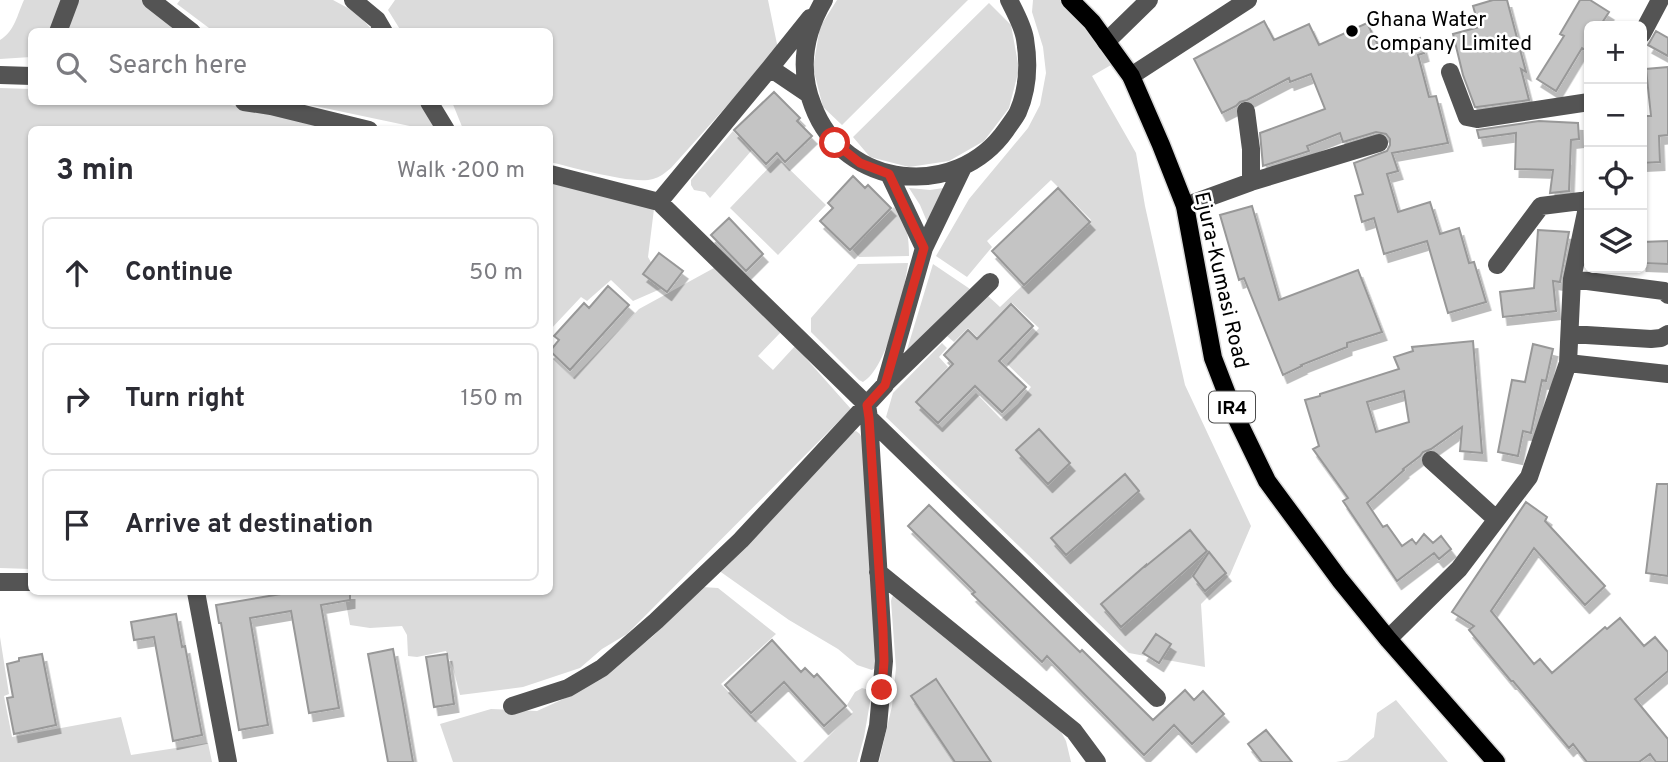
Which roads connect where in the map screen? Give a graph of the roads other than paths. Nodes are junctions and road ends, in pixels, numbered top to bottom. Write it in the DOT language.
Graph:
graph roads {
  1 [pos="70,0"];
  2 [pos="353,0"];
  3 [pos="1010,0"];
  4 [pos="1070,0"];
  5 [pos="1149,0"];
  6 [pos="1248,0"];
  7 [pos="1660,0"];
  8 [pos="823,1"];
  9 [pos="159,3"];
  10 [pos="1647,25"];
  11 [pos="60,28"];
  12 [pos="187,28"];
  13 [pos="382,28"];
  14 [pos="1106,41"];
  15 [pos="770,68"];
  16 [pos="1450,72"];
  17 [pos="0,75"];
  18 [pos="28,76"];
  19 [pos="1131,76"];
  20 [pos="807,93"];
  21 [pos="1584,103"];
  22 [pos="273,105"];
  23 [pos="431,105"];
  24 [pos="1246,111"];
  25 [pos="354,126"];
  26 [pos="444,126"];
  27 [pos="1379,143"];
  28 [pos="963,167"];
  29 [pos="889,174"];
  30 [pos="553,175"];
  31 [pos="1251,182"];
  32 [pos="1584,200"];
  33 [pos="659,202"];
  34 [pos="1185,205"];
  35 [pos="1587,210"];
  36 [pos="924,248"];
  37 [pos="1497,265"];
  38 [pos="1573,279"];
  39 [pos="990,282"];
  40 [pos="1668,295"];
  41 [pos="1570,334"];
  42 [pos="1668,334"];
  43 [pos="1568,363"];
  44 [pos="1668,374"];
  45 [pos="885,385"];
  46 [pos="868,411"];
  47 [pos="1431,460"];
  48 [pos="1496,519"];
  49 [pos="878,572"];
  50 [pos="0,582"];
  51 [pos="28,582"];
  52 [pos="197,595"];
  53 [pos="1388,639"];
  54 [pos="1157,698"];
  55 [pos="512,706"];
  56 [pos="1074,731"];
  57 [pos="228,762"];
  58 [pos="869,762"];
  59 [pos="1079,762"];
  60 [pos="1097,762"];
  61 [pos="1496,762"];
  1 -- 11 [label="lane"];
  2 -- 13 [label="lane"];
  3 -- 28 [label="lane"];
  4 -- 14 [label="main road, Ejura-Kumasi Road / IR4"];
  5 -- 14 [label="lane"];
  6 -- 19 [label="lane"];
  7 -- 10 [label="lane"];
  8 -- 15 [label="lane"];
  8 -- 20 [label="lane"];
  9 -- 12 [label="lane"];
  14 -- 19 [label="main road, Ejura-Kumasi Road / IR4"];
  15 -- 20 [label="lane"];
  15 -- 33 [label="lane"];
  16 -- 21 [label="lane"];
  17 -- 18 [label="lane"];
  19 -- 34 [label="main road, Ejura-Kumasi Road / IR4"];
  20 -- 29 [label="lane"];
  22 -- 25 [label="lane"];
  23 -- 26 [label="lane"];
  24 -- 31 [label="lane"];
  27 -- 31 [label="lane"];
  28 -- 29 [label="lane"];
  28 -- 36 [label="lane"];
  29 -- 36 [label="lane"];
  30 -- 33 [label="lane"];
  31 -- 34 [label="lane"];
  32 -- 37 [label="lane"];
  33 -- 46 [label="lane"];
  34 -- 53 [label="main road, Ejura-Kumasi Road / IR4"];
  35 -- 38 [label="lane"];
  36 -- 45 [label="lane"];
  38 -- 40 [label="lane"];
  38 -- 41 [label="lane"];
  39 -- 45 [label="lane"];
  41 -- 42 [label="lane"];
  41 -- 43 [label="lane"];
  43 -- 44 [label="lane"];
  43 -- 48 [label="lane"];
  45 -- 46 [label="lane"];
  46 -- 49 [label="lane"];
  46 -- 54 [label="lane"];
  46 -- 55 [label="lane"];
  47 -- 48 [label="lane"];
  48 -- 53 [label="lane"];
  49 -- 56 [label="lane"];
  49 -- 58 [label="lane"];
  50 -- 51 [label="lane"];
  52 -- 57 [label="lane"];
  53 -- 61 [label="main road, Ejura-Kumasi Road / IR4"];
  56 -- 59 [label="lane"];
  56 -- 60 [label="lane"];
}
